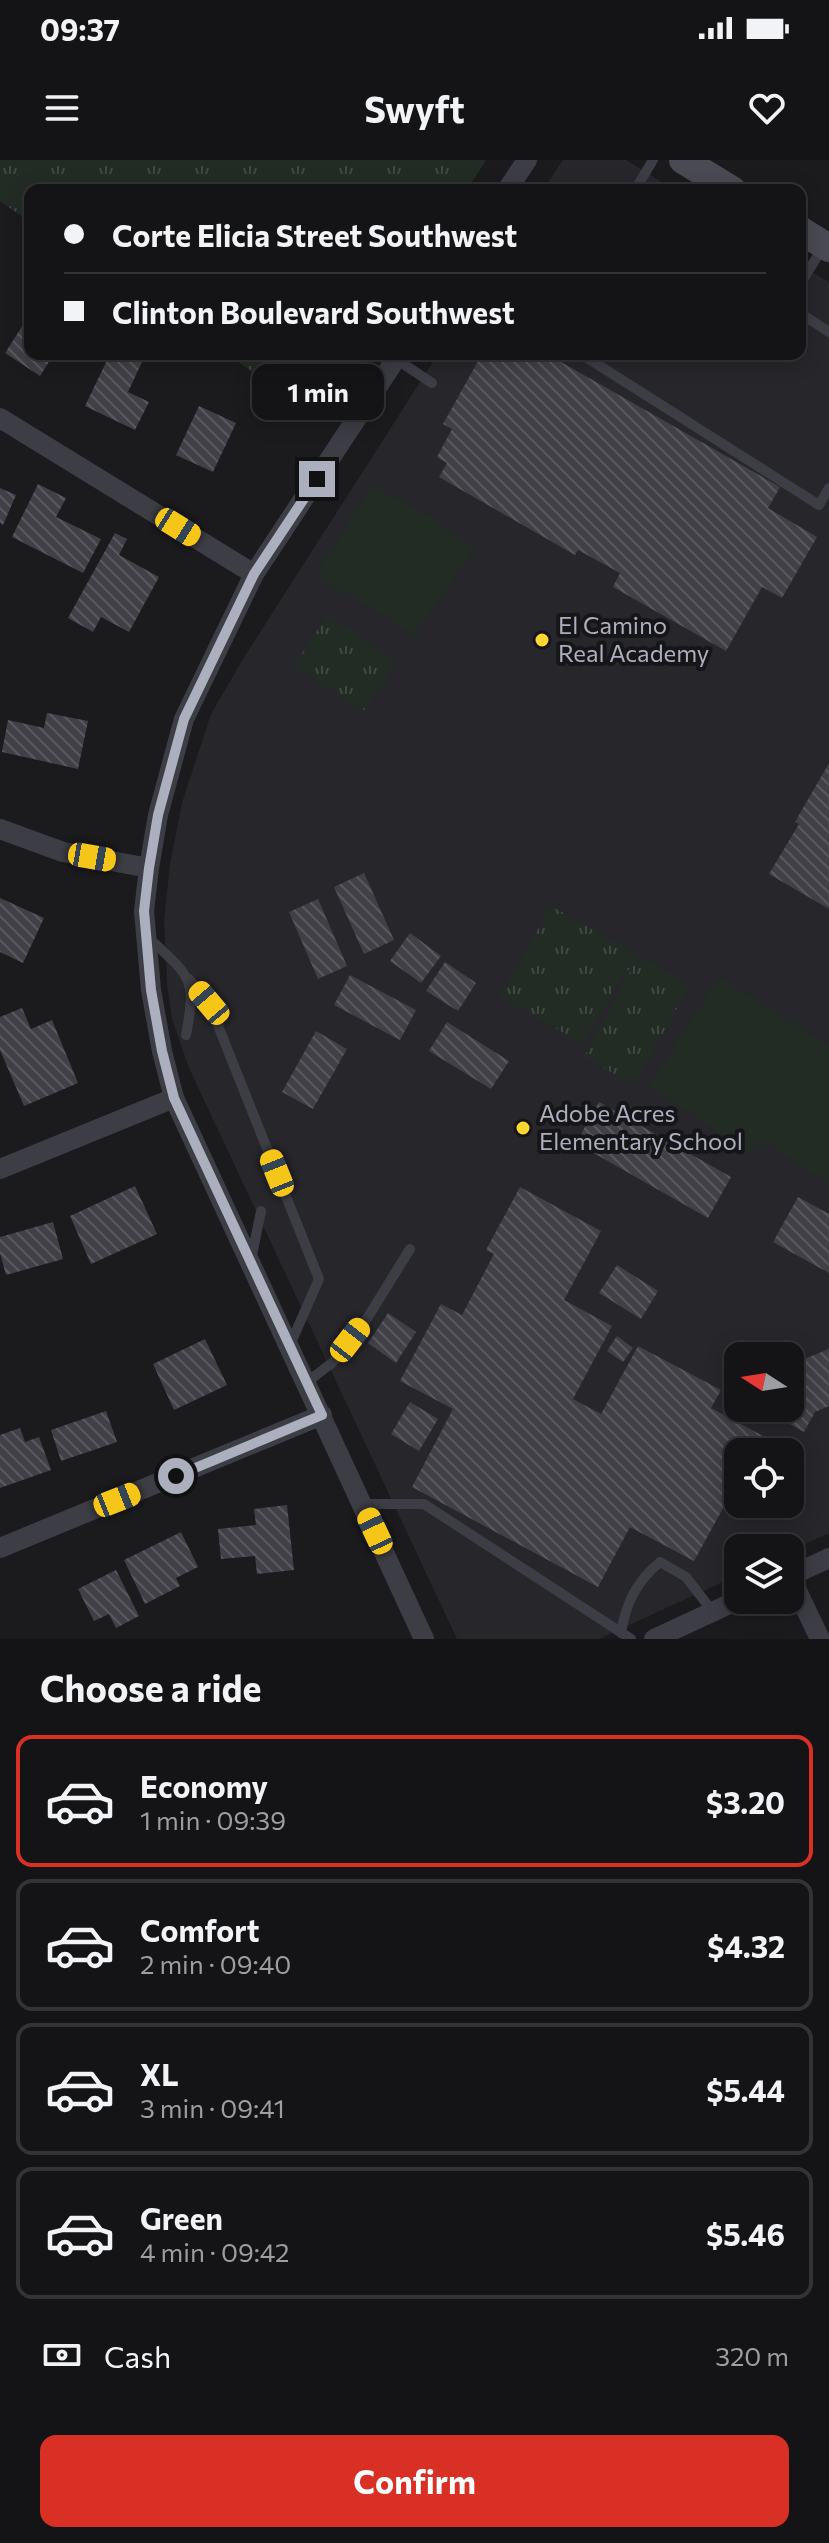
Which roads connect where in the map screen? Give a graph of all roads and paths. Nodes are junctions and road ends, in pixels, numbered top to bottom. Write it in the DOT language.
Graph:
graph roads {
  1 [pos="527,160"];
  2 [pos="653,160"];
  3 [pos="692,162"];
  4 [pos="511,184"];
  5 [pos="639,184"];
  6 [pos="723,184"];
  7 [pos="806,234"];
  8 [pos="827,247"];
  9 [pos="806,276"];
  10 [pos="806,317"];
  11 [pos="829,332"];
  12 [pos="396,360"];
  13 [pos="402,360"];
  14 [pos="590,360"];
  15 [pos="432,383"];
  16 [pos="0,418"];
  17 [pos="829,488"];
  18 [pos="254,574"];
  19 [pos="0,829"];
  20 [pos="149,868"];
  21 [pos="146,935"];
  22 [pos="189,979"];
  23 [pos="186,1035"];
  24 [pos="174,1098"];
  25 [pos="0,1169"];
  26 [pos="261,1211"];
  27 [pos="410,1249"];
  28 [pos="251,1262"];
  29 [pos="290,1345"];
  30 [pos="307,1382"];
  31 [pos="322,1415"];
  32 [pos="362,1504"];
  33 [pos="0,1548"];
  34 [pos="829,1558"];
  35 [pos="804,1570"];
  36 [pos="804,1605"];
  37 [pos="724,1607"];
  38 [pos="713,1612"];
  39 [pos="621,1633"];
  40 [pos="424,1639"];
  41 [pos="631,1639"];
  42 [pos="654,1639"];
  43 [pos="820,1639"];
  1 -- 4 [label="street"];
  2 -- 5 [label="lane"];
  3 -- 6 [label="main road"];
  7 -- 8 [label="main road"];
  8 -- 9 [label="lane"];
  10 -- 11 [label="lane"];
  12 -- 18 [label="street"];
  13 -- 15 [label="lane"];
  14 -- 17 [label="lane"];
  16 -- 18 [label="street"];
  18 -- 20 [label="street"];
  19 -- 20 [label="street"];
  20 -- 21 [label="street"];
  21 -- 22 [label="lane"];
  21 -- 24 [label="street"];
  22 -- 23 [label="lane"];
  22 -- 29 [label="lane"];
  24 -- 25 [label="street"];
  24 -- 28 [label="street"];
  26 -- 28 [label="lane"];
  27 -- 30 [label="lane"];
  28 -- 29 [label="street"];
  29 -- 30 [label="street"];
  30 -- 31 [label="street"];
  31 -- 32 [label="street"];
  31 -- 33 [label="street"];
  32 -- 39 [label="lane"];
  32 -- 40 [label="street"];
  34 -- 35 [label="street"];
  36 -- 43 [label="street"];
  37 -- 38 [label="street"];
  38 -- 39 [label="lane"];
  38 -- 42 [label="street"];
  39 -- 41 [label="lane"];
}
